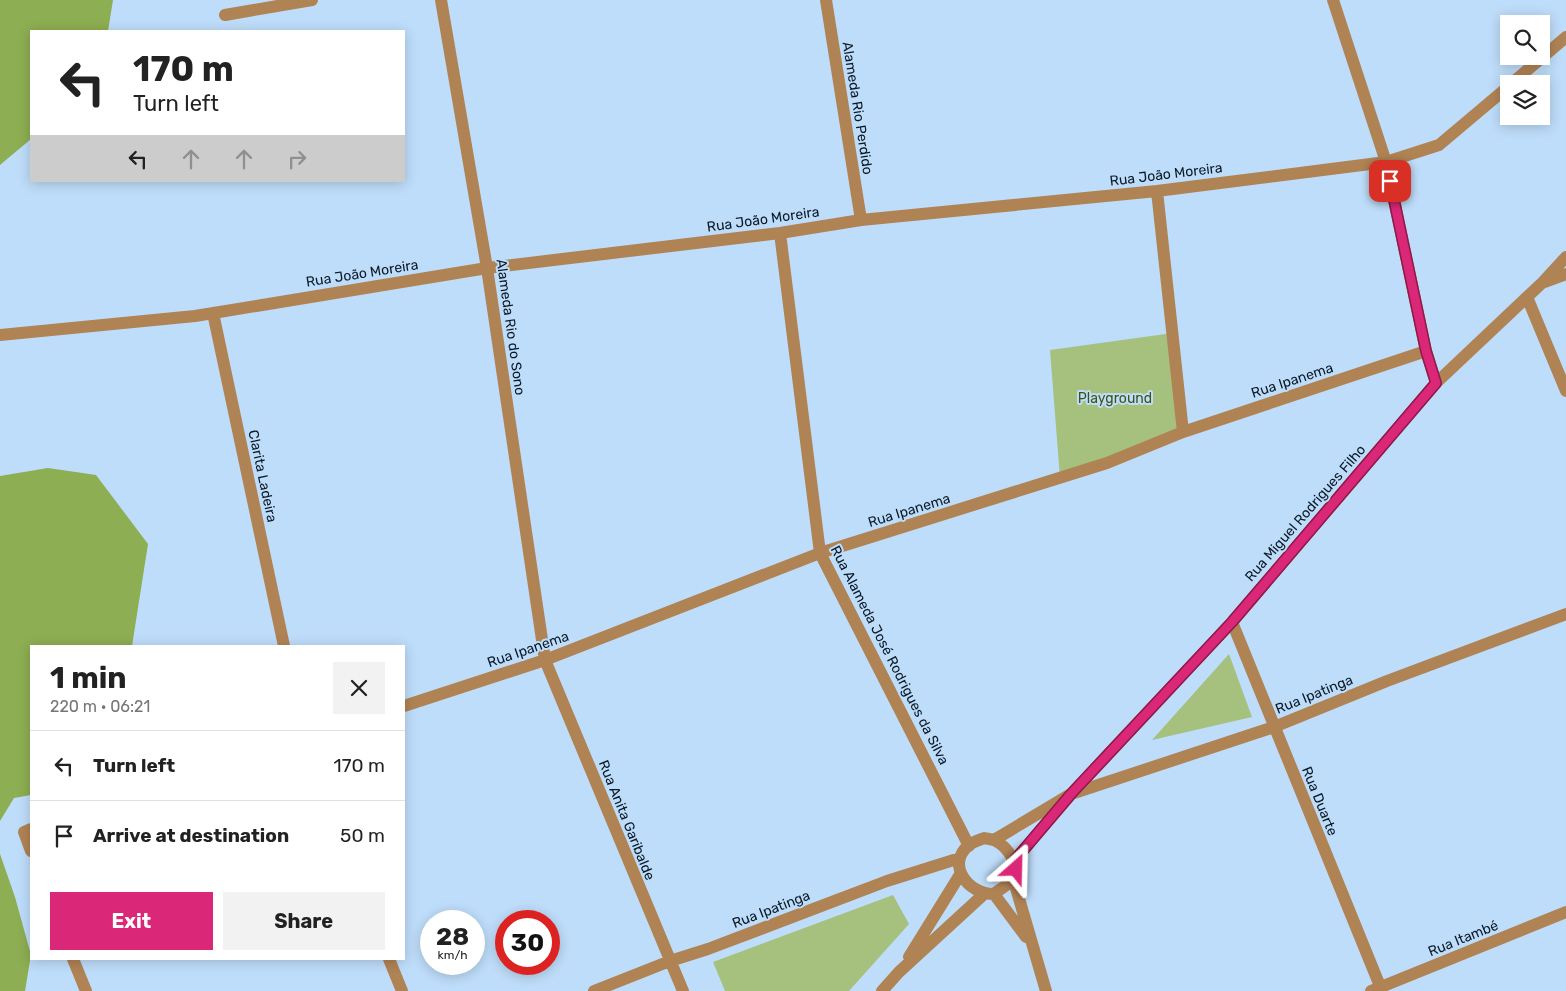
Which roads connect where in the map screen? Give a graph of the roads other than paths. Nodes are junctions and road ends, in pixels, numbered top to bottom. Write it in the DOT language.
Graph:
graph roads {
  1 [pos="312,0"];
  2 [pos="442,0"];
  3 [pos="826,0"];
  4 [pos="1333,0"];
  5 [pos="225,16"];
  6 [pos="1566,37"];
  7 [pos="1522,75"];
  8 [pos="1500,93"];
  9 [pos="1386,162"];
  10 [pos="1157,192"];
  11 [pos="861,220"];
  12 [pos="780,233"];
  13 [pos="1566,257"];
  14 [pos="487,268"];
  15 [pos="1566,274"];
  16 [pos="1543,282"];
  17 [pos="1527,297"];
  18 [pos="213,313"];
  19 [pos="0,335"];
  20 [pos="1426,351"];
  21 [pos="1436,383"];
  22 [pos="1566,392"];
  23 [pos="1183,432"];
  24 [pos="820,553"];
  25 [pos="1566,614"];
  26 [pos="1232,622"];
  27 [pos="284,645"];
  28 [pos="545,660"];
  29 [pos="405,706"];
  30 [pos="1274,726"];
  31 [pos="1071,794"];
  32 [pos="28,830"];
  33 [pos="994,840"];
  34 [pos="30,844"];
  35 [pos="969,846"];
  36 [pos="960,858"];
  37 [pos="1014,861"];
  38 [pos="961,873"];
  39 [pos="1013,878"];
  40 [pos="989,894"];
  41 [pos="1566,912"];
  42 [pos="1032,945"];
  43 [pos="73,960"];
  44 [pos="389,960"];
  45 [pos="670,961"];
  46 [pos="899,972"];
  47 [pos="1378,990"];
  48 [pos="86,991"];
  49 [pos="402,991"];
  50 [pos="594,991"];
  51 [pos="683,991"];
  52 [pos="882,991"];
  53 [pos="1046,991"];
  1 -- 5 [label="street"];
  2 -- 14 [label="street, Alameda Rio do Sono"];
  3 -- 11 [label="street, Alameda Rio Perdido"];
  4 -- 9 [label="street"];
  6 -- 7 [label="street, Rua João Moreira"];
  8 -- 9 [label="street, Rua João Moreira"];
  9 -- 10 [label="street, Rua João Moreira"];
  9 -- 20 [label="street"];
  10 -- 11 [label="street, Rua João Moreira"];
  10 -- 23 [label="street"];
  11 -- 12 [label="street, Rua João Moreira"];
  12 -- 14 [label="street, Rua João Moreira"];
  12 -- 24 [label="street, Rua Alameda José Rodrigues da Silva"];
  13 -- 16 [label="street, Rua Miguel Rodrigues Filho"];
  14 -- 18 [label="street, Rua João Moreira"];
  14 -- 28 [label="street, Alameda Rio do Sono"];
  15 -- 16 [label="street"];
  16 -- 17 [label="street, Rua Miguel Rodrigues Filho"];
  17 -- 21 [label="street, Rua Miguel Rodrigues Filho"];
  17 -- 22 [label="street"];
  18 -- 19 [label="street, Rua João Moreira"];
  18 -- 27 [label="street, Clarita Ladeira"];
  20 -- 21 [label="street"];
  20 -- 23 [label="street, Rua Ipanema"];
  21 -- 26 [label="street, Rua Miguel Rodrigues Filho"];
  23 -- 24 [label="street, Rua Ipanema"];
  24 -- 28 [label="street, Rua Ipanema"];
  24 -- 35 [label="street, Rua Alameda José Rodrigues da Silva"];
  25 -- 30 [label="street, Rua Ipatinga"];
  26 -- 30 [label="street, Rua Duarte"];
  26 -- 31 [label="street, Rua Miguel Rodrigues Filho"];
  28 -- 29 [label="street, Rua Ipanema"];
  28 -- 45 [label="street, Rua Anita Garibalde"];
  30 -- 31 [label="street, Rua Ipatinga"];
  30 -- 47 [label="street, Rua Duarte"];
  31 -- 33 [label="street, Rua Miguel Rodrigues Filho"];
  31 -- 37 [label="street, Rua Miguel Rodrigues Filho"];
  32 -- 34 [label="street"];
  33 -- 35 [label="street"];
  33 -- 37 [label="street"];
  35 -- 36 [label="street"];
  36 -- 38 [label="street"];
  36 -- 45 [label="street, Rua Ipatinga"];
  37 -- 39 [label="street"];
  38 -- 40 [label="street"];
  38 -- 46 [label="street"];
  39 -- 40 [label="street"];
  39 -- 42 [label="street"];
  40 -- 42 [label="street"];
  40 -- 46 [label="street"];
  41 -- 47 [label="street, Rua Itambé"];
  42 -- 53 [label="street"];
  43 -- 48 [label="street"];
  44 -- 49 [label="street"];
  45 -- 50 [label="street, Rua Ipatinga"];
  45 -- 51 [label="street, Rua Anita Garibalde"];
  46 -- 52 [label="street"];
}
